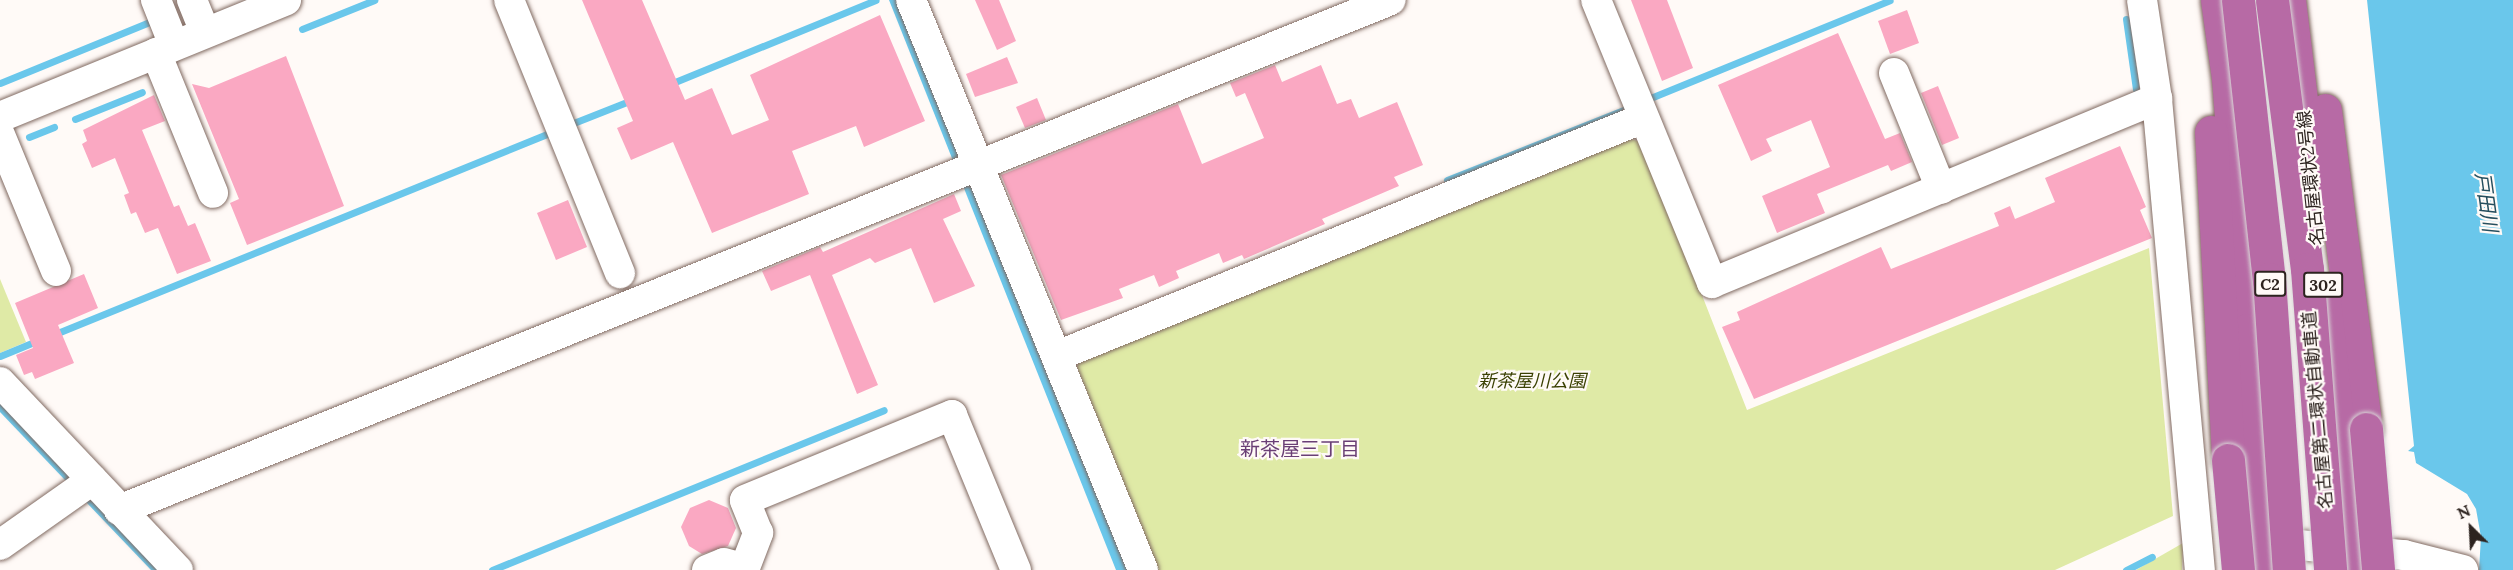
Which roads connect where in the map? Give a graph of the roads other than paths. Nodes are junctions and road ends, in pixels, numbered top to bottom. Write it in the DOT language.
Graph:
graph roads {
  1 [pos="156,0"];
  2 [pos="192,0"];
  3 [pos="286,0"];
  4 [pos="509,0"];
  5 [pos="911,0"];
  6 [pos="1391,0"];
  7 [pos="1596,0"];
  8 [pos="2142,0"];
  9 [pos="2206,0"];
  10 [pos="2217,0"];
  11 [pos="2238,0"];
  12 [pos="2272,0"];
  13 [pos="2289,0"];
  14 [pos="2301,0"];
  15 [pos="205,32"];
  16 [pos="165,49"];
  17 [pos="1894,73"];
  18 [pos="2157,99"];
  19 [pos="0,117"];
  20 [pos="1644,118"];
  21 [pos="0,135"];
  22 [pos="968,169"];
  23 [pos="1941,189"];
  24 [pos="213,193"];
  25 [pos="56,271"];
  26 [pos="620,273"];
  27 [pos="1057,356"];
  28 [pos="0,382"];
  29 [pos="82,486"];
  30 [pos="119,510"];
  31 [pos="0,545"];
  32 [pos="2270,561"];
  33 [pos="2346,563"];
  34 [pos="2200,566"];
  35 [pos="743,569"];
  36 [pos="2458,569"];
  37 [pos="178,570"];
  38 [pos="707,570"];
  39 [pos="1016,570"];
  40 [pos="1143,570"];
  41 [pos="2238,570"];
  42 [pos="2289,570"];
  43 [pos="2378,570"];
  1 -- 16 [label="street"];
  2 -- 15 [label="street"];
  3 -- 15 [label="street"];
  4 -- 26 [label="street"];
  5 -- 22 [label="street"];
  6 -- 22 [label="street"];
  7 -- 20 [label="street"];
  8 -- 18 [label="street"];
  9 -- 41 [label="highway, bridge"];
  10 -- 32 [label="highway"];
  11 -- 42 [label="highway, 名古屋第二環状自動車道 / C2, bridge"];
  12 -- 33 [label="highway, 名古屋第二環状自動車道 / C2, bridge"];
  13 -- 33 [label="highway, 名古屋環状2号線 / 302"];
  14 -- 43 [label="highway, bridge"];
  15 -- 16 [label="street"];
  16 -- 19 [label="street"];
  16 -- 24 [label="street"];
  17 -- 23 [label="street"];
  18 -- 23 [label="street"];
  18 -- 34 [label="street"];
  20 -- 23 [label="street"];
  20 -- 27 [label="street"];
  21 -- 25 [label="street"];
  22 -- 27 [label="street"];
  22 -- 30 [label="street"];
  27 -- 40 [label="street"];
  28 -- 29 [label="street"];
  29 -- 30 [label="street"];
  29 -- 31 [label="street"];
  30 -- 37 [label="street"];
  32 -- 33 [label="street"];
  32 -- 34 [label="street"];
  33 -- 36 [label="street"];
  35 -- 38 [label="street"];
  35 -- 39 [label="street"];
}
